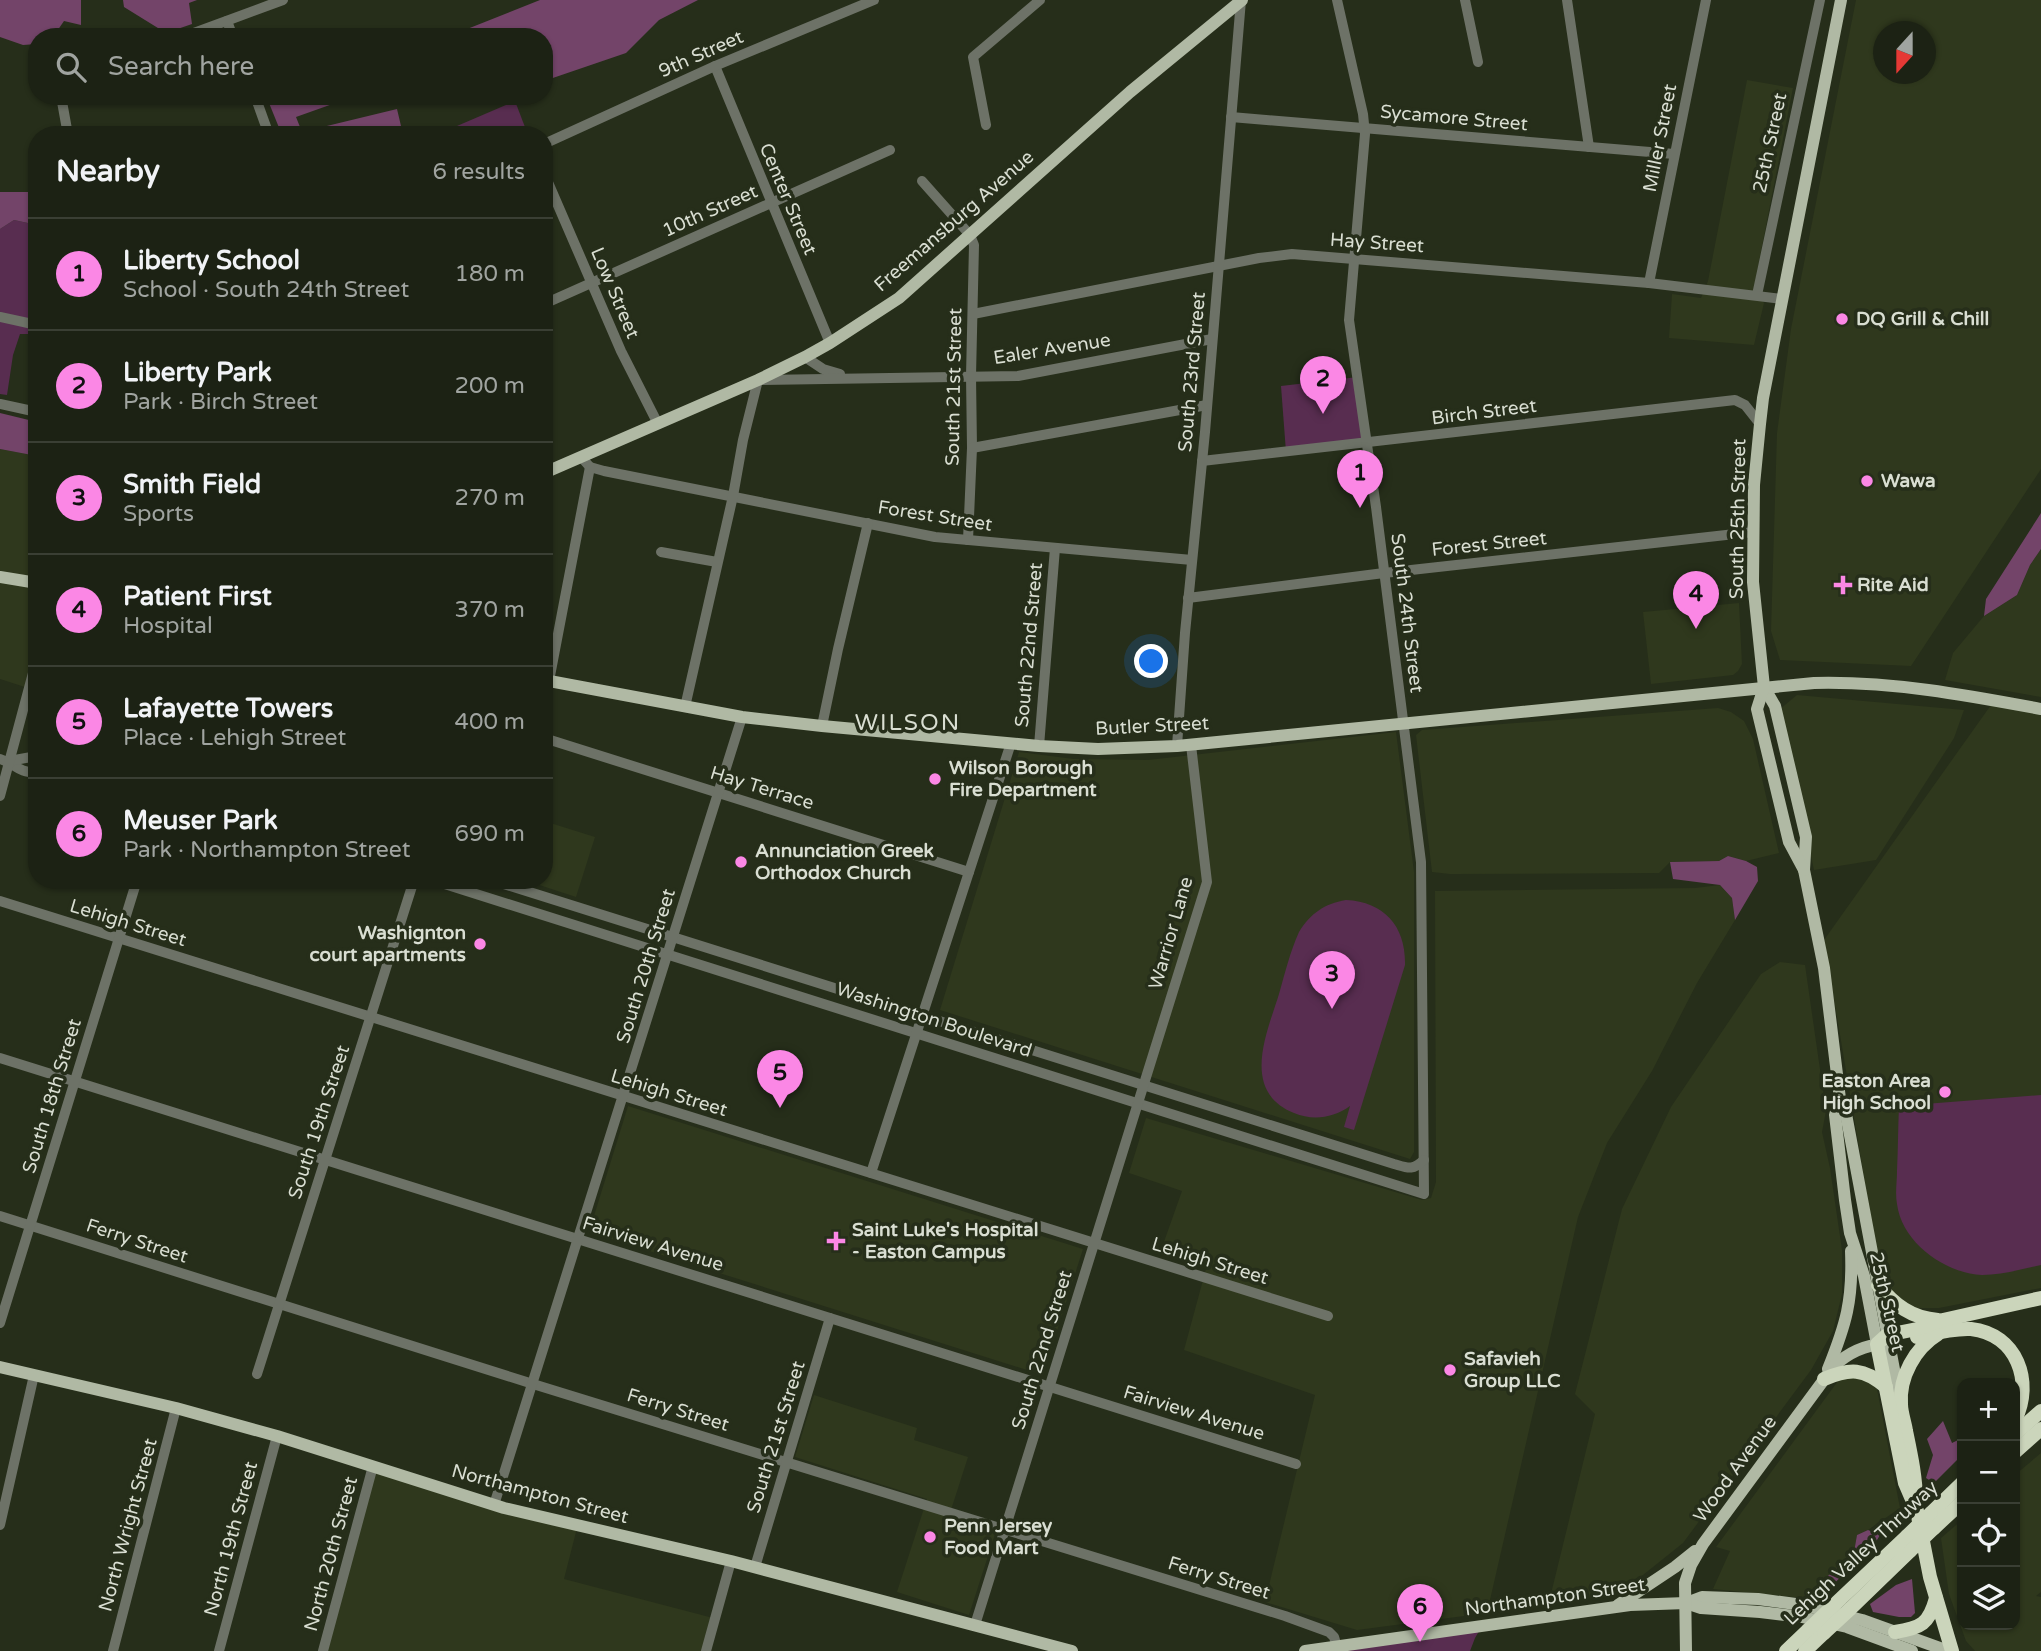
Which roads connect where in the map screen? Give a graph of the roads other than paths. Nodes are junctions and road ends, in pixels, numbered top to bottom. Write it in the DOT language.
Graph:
graph roads {
  1 [pos="284,0"];
  2 [pos="874,0"];
  3 [pos="1040,0"];
  4 [pos="1242,0"];
  5 [pos="1336,0"];
  6 [pos="1465,0"];
  7 [pos="1567,0"];
  8 [pos="1706,0"];
  9 [pos="1820,0"];
  10 [pos="1841,0"];
  11 [pos="227,21"];
  12 [pos="208,28"];
  13 [pos="230,28"];
  14 [pos="1478,62"];
  15 [pos="715,66"];
  16 [pos="63,105"];
  17 [pos="258,105"];
  18 [pos="1231,117"];
  19 [pos="986,125"];
  20 [pos="66,126"];
  21 [pos="266,126"];
  22 [pos="1364,129"];
  23 [pos="553,140"];
  24 [pos="1589,147"];
  25 [pos="890,150"];
  26 [pos="1674,154"];
  27 [pos="922,181"];
  28 [pos="553,193"];
  29 [pos="771,202"];
  30 [pos="970,235"];
  31 [pos="1354,258"];
  32 [pos="1218,267"];
  33 [pos="593,283"];
  34 [pos="1649,283"];
  35 [pos="1757,295"];
  36 [pos="1782,299"];
  37 [pos="553,300"];
  38 [pos="973,314"];
  39 [pos="0,317"];
  40 [pos="28,324"];
  41 [pos="1212,339"];
  42 [pos="830,344"];
  43 [pos="805,357"];
  44 [pos="971,376"];
  45 [pos="854,377"];
  46 [pos="758,380"];
  47 [pos="0,404"];
  48 [pos="1207,405"];
  49 [pos="28,410"];
  50 [pos="658,424"];
  51 [pos="1759,424"];
  52 [pos="1367,443"];
  53 [pos="972,448"];
  54 [pos="1202,461"];
  55 [pos="586,463"];
  56 [pos="553,471"];
  57 [pos="733,496"];
  58 [pos="868,523"];
  59 [pos="1753,532"];
  60 [pos="968,540"];
  61 [pos="1055,548"];
  62 [pos="661,552"];
  63 [pos="1192,560"];
  64 [pos="717,562"];
  65 [pos="1384,573"];
  66 [pos="0,577"];
  67 [pos="28,582"];
  68 [pos="1188,598"];
  69 [pos="553,647"];
  70 [pos="553,681"];
  71 [pos="28,687"];
  72 [pos="1764,687"];
  73 [pos="685,707"];
  74 [pos="2041,709"];
  75 [pos="742,717"];
  76 [pos="1404,723"];
  77 [pos="822,726"];
  78 [pos="553,741"];
  79 [pos="1011,743"];
  80 [pos="1191,745"];
  81 [pos="1039,746"];
  82 [pos="1177,746"];
  83 [pos="28,757"];
  84 [pos="5,760"];
  85 [pos="28,772"];
  86 [pos="719,793"];
  87 [pos="0,796"];
  88 [pos="1804,870"];
  89 [pos="970,872"];
  90 [pos="134,889"];
  91 [pos="411,889"];
  92 [pos="460,889"];
  93 [pos="520,889"];
  94 [pos="0,901"];
  95 [pos="673,937"];
  96 [pos="119,939"];
  97 [pos="668,955"];
  98 [pos="923,1016"];
  99 [pos="370,1017"];
  100 [pos="917,1033"];
  101 [pos="0,1058"];
  102 [pos="75,1081"];
  103 [pos="1143,1085"];
  104 [pos="623,1097"];
  105 [pos="1840,1099"];
  106 [pos="1138,1103"];
  107 [pos="325,1160"];
  108 [pos="1424,1160"];
  109 [pos="872,1174"];
  110 [pos="1424,1194"];
  111 [pos="0,1216"];
  112 [pos="30,1225"];
  113 [pos="1850,1233"];
  114 [pos="578,1239"];
  115 [pos="1094,1243"];
  116 [pos="1878,1285"];
  117 [pos="2041,1298"];
  118 [pos="279,1304"];
  119 [pos="1328,1316"];
  120 [pos="830,1318"];
  121 [pos="0,1323"];
  122 [pos="1943,1326"];
  123 [pos="1885,1341"];
  124 [pos="0,1367"];
  125 [pos="257,1374"];
  126 [pos="34,1375"];
  127 [pos="1824,1379"];
  128 [pos="533,1384"];
  129 [pos="1049,1386"];
  130 [pos="1886,1387"];
  131 [pos="1901,1403"];
  132 [pos="2020,1406"];
  133 [pos="176,1408"];
  134 [pos="2041,1411"];
  135 [pos="2041,1429"];
  136 [pos="2020,1430"];
  137 [pos="277,1436"];
  138 [pos="2020,1448"];
  139 [pos="786,1461"];
  140 [pos="1296,1464"];
  141 [pos="373,1466"];
  142 [pos="1957,1487"];
  143 [pos="1960,1504"];
  144 [pos="494,1505"];
  145 [pos="1924,1512"];
  146 [pos="0,1525"];
  147 [pos="1004,1530"];
  148 [pos="1703,1544"];
  149 [pos="731,1561"];
  150 [pos="754,1567"];
  151 [pos="1936,1598"];
  152 [pos="1686,1603"];
  153 [pos="1614,1607"];
  154 [pos="975,1625"];
  155 [pos="1895,1632"];
  156 [pos="1337,1647"];
  157 [pos="113,1651"];
  158 [pos="219,1651"];
  159 [pos="323,1651"];
  160 [pos="706,1651"];
  161 [pos="1072,1651"];
  162 [pos="1305,1651"];
  163 [pos="1686,1651"];
  164 [pos="1786,1651"];
  165 [pos="1805,1651"];
  166 [pos="1912,1651"];
  167 [pos="1950,1651"];
  1 -- 11 [label="street"];
  2 -- 15 [label="street, 9th Street"];
  3 -- 19 [label="street"];
  4 -- 18 [label="street, South 23rd Street"];
  4 -- 30 [label="main road, Freemansburg Avenue"];
  5 -- 22 [label="street, South 24th Street"];
  6 -- 14 [label="street"];
  7 -- 24 [label="street"];
  8 -- 26 [label="street, Miller Street"];
  9 -- 35 [label="street, 25th Street"];
  10 -- 36 [label="main road, South 25th Street"];
  11 -- 12 [label="street"];
  11 -- 13 [label="street"];
  15 -- 23 [label="street, 9th Street"];
  15 -- 29 [label="street, Center Street"];
  16 -- 20 [label="street"];
  17 -- 21 [label="street"];
  18 -- 22 [label="street, Sycamore Street"];
  18 -- 32 [label="street, South 23rd Street"];
  22 -- 24 [label="street, Sycamore Street"];
  22 -- 31 [label="street, South 24th Street"];
  24 -- 26 [label="street, Sycamore Street"];
  25 -- 29 [label="street, 10th Street"];
  26 -- 34 [label="street, Miller Street"];
  27 -- 30 [label="street"];
  28 -- 33 [label="street, Low Street"];
  29 -- 33 [label="street, 10th Street"];
  29 -- 42 [label="street, Center Street"];
  30 -- 38 [label="street, South 21st Street"];
  30 -- 42 [label="main road, Freemansburg Avenue"];
  31 -- 32 [label="street, Hay Street"];
  31 -- 34 [label="street, Hay Street"];
  31 -- 52 [label="street, South 24th Street"];
  32 -- 38 [label="street, Hay Street"];
  32 -- 41 [label="street, South 23rd Street"];
  33 -- 37 [label="street, 10th Street"];
  33 -- 50 [label="street, Low Street"];
  34 -- 35 [label="street, Hay Street"];
  35 -- 36 [label="street, Hay Street"];
  36 -- 51 [label="main road, South 25th Street"];
  38 -- 44 [label="street, South 21st Street"];
  39 -- 40 [label="street"];
  41 -- 44 [label="street, Ealer Avenue"];
  41 -- 48 [label="street, South 23rd Street"];
  42 -- 43 [label="main road, Freemansburg Avenue"];
  43 -- 45 [label="street, Ealer Avenue"];
  43 -- 46 [label="main road, Freemansburg Avenue"];
  44 -- 45 [label="street, Ealer Avenue"];
  44 -- 53 [label="street, South 21st Street"];
  45 -- 46 [label="street, Ealer Avenue"];
  46 -- 50 [label="main road, Freemansburg Avenue"];
  46 -- 57 [label="street"];
  47 -- 49 [label="street"];
  48 -- 53 [label="street"];
  48 -- 54 [label="street, South 23rd Street"];
  50 -- 55 [label="main road, Freemansburg Avenue"];
  51 -- 52 [label="street, Birch Street"];
  51 -- 59 [label="main road, South 25th Street"];
  52 -- 54 [label="street, Birch Street"];
  52 -- 65 [label="street, South 24th Street"];
  53 -- 60 [label="street, South 21st Street"];
  54 -- 63 [label="street, South 23rd Street"];
  55 -- 56 [label="main road, Freemansburg Avenue"];
  55 -- 57 [label="street, Forest Street"];
  55 -- 69 [label="street"];
  57 -- 58 [label="street, Forest Street"];
  57 -- 64 [label="street"];
  58 -- 60 [label="street, Forest Street"];
  58 -- 77 [label="street"];
  59 -- 65 [label="street, Forest Street"];
  59 -- 72 [label="main road, South 25th Street"];
  60 -- 61 [label="street, Forest Street"];
  61 -- 63 [label="street, Forest Street"];
  61 -- 81 [label="street, South 22nd Street"];
  62 -- 64 [label="street"];
  63 -- 68 [label="street, South 23rd Street"];
  64 -- 73 [label="street"];
  65 -- 68 [label="street, Forest Street"];
  65 -- 76 [label="street, South 24th Street"];
  66 -- 67 [label="main road"];
  68 -- 82 [label="street, South 23rd Street"];
  70 -- 73 [label="main road, Butler Street"];
  71 -- 84 [label="street"];
  72 -- 74 [label="main road, Butler Street"];
  72 -- 76 [label="main road, Butler Street"];
  72 -- 88 [label="main road, 25th Street"];
  72 -- 88 [label="main road, 25th Street"];
  73 -- 75 [label="main road, Butler Street"];
  75 -- 77 [label="main road, Butler Street"];
  75 -- 86 [label="street, South 20th Street"];
  76 -- 80 [label="main road, Butler Street"];
  76 -- 108 [label="street, South 24th Street"];
  77 -- 79 [label="main road, Butler Street"];
  78 -- 86 [label="street, Hay Terrace"];
  79 -- 81 [label="main road, Butler Street"];
  79 -- 89 [label="street"];
  80 -- 82 [label="main road, Butler Street"];
  80 -- 103 [label="street, Warrior Lane"];
  81 -- 82 [label="main road, Butler Street"];
  83 -- 84 [label="street"];
  84 -- 85 [label="street"];
  84 -- 87 [label="street"];
  86 -- 89 [label="street, Hay Terrace"];
  86 -- 95 [label="street, South 20th Street"];
  88 -- 105 [label="main road, 25th Street"];
  89 -- 98 [label="street"];
  90 -- 96 [label="street, South 18th Street"];
  91 -- 99 [label="street, South 19th Street"];
  92 -- 97 [label="street, Washington Boulevard"];
  93 -- 95 [label="street, Washington Boulevard"];
  94 -- 96 [label="street, Lehigh Street"];
  95 -- 97 [label="street, South 20th Street"];
  95 -- 98 [label="street, Washington Boulevard"];
  96 -- 99 [label="street, Lehigh Street"];
  96 -- 102 [label="street, South 18th Street"];
  97 -- 100 [label="street, Washington Boulevard"];
  97 -- 104 [label="street, South 20th Street"];
  98 -- 100 [label="street"];
  98 -- 103 [label="street, Washington Boulevard"];
  99 -- 104 [label="street, Lehigh Street"];
  99 -- 107 [label="street, South 19th Street"];
  100 -- 106 [label="street, Washington Boulevard"];
  100 -- 109 [label="street"];
  101 -- 102 [label="street, Fairview Avenue"];
  102 -- 107 [label="street, Fairview Avenue"];
  102 -- 112 [label="street, South 18th Street"];
  103 -- 106 [label="street, South 22nd Street"];
  103 -- 108 [label="street, Washington Boulevard"];
  104 -- 109 [label="street, Lehigh Street"];
  104 -- 114 [label="street, South 20th Street"];
  105 -- 113 [label="main road, 25th Street"];
  105 -- 116 [label="main road, 25th Street"];
  106 -- 110 [label="street, Washington Boulevard"];
  106 -- 115 [label="street, South 22nd Street"];
  107 -- 114 [label="street, Fairview Avenue"];
  107 -- 118 [label="street, South 19th Street"];
  108 -- 110 [label="street, South 24th Street"];
  109 -- 115 [label="street, Lehigh Street"];
  111 -- 112 [label="street, Ferry Street"];
  112 -- 118 [label="street, Ferry Street"];
  112 -- 121 [label="street, South 18th Street"];
  113 -- 123 [label="main road, 25th Street"];
  113 -- 127 [label="main road"];
  114 -- 120 [label="street, Fairview Avenue"];
  114 -- 128 [label="street, South 20th Street"];
  115 -- 119 [label="street, Lehigh Street"];
  115 -- 129 [label="street, South 22nd Street"];
  116 -- 122 [label="highway"];
  116 -- 123 [label="main road, 25th Street"];
  117 -- 122 [label="highway"];
  118 -- 125 [label="street, South 19th Street"];
  118 -- 128 [label="street, Ferry Street"];
  120 -- 129 [label="street, Fairview Avenue"];
  120 -- 139 [label="street, South 21st Street"];
  122 -- 123 [label="highway"];
  122 -- 131 [label="highway"];
  122 -- 132 [label="highway"];
  123 -- 127 [label="main road, Wood Avenue"];
  123 -- 130 [label="highway, 25th Street"];
  123 -- 131 [label="main road, 25th Street"];
  124 -- 126 [label="main road, Northampton Street"];
  126 -- 133 [label="main road, Northampton Street"];
  126 -- 146 [label="street"];
  127 -- 130 [label="highway"];
  127 -- 148 [label="main road, Wood Avenue"];
  128 -- 139 [label="street, Ferry Street"];
  128 -- 144 [label="street, South 20th Street"];
  129 -- 140 [label="street, Fairview Avenue"];
  129 -- 147 [label="street, South 22nd Street"];
  130 -- 145 [label="highway, 25th Street"];
  131 -- 145 [label="highway, 25th Street"];
  133 -- 137 [label="main road, Northampton Street"];
  133 -- 157 [label="street, North Wright Street"];
  134 -- 136 [label="highway"];
  135 -- 138 [label="highway"];
  137 -- 141 [label="main road, Northampton Street"];
  137 -- 158 [label="street, North 19th Street"];
  139 -- 147 [label="street, Ferry Street"];
  139 -- 150 [label="street, South 21st Street"];
  141 -- 144 [label="main road, Northampton Street"];
  141 -- 159 [label="street, North 20th Street"];
  142 -- 145 [label="highway, Lehigh Valley Thruway"];
  143 -- 165 [label="highway, Lehigh Valley Thruway, bridge"];
  144 -- 149 [label="main road, Northampton Street"];
  145 -- 151 [label="highway, 25th Street"];
  145 -- 164 [label="highway, Lehigh Valley Thruway, bridge"];
  147 -- 154 [label="street, South 22nd Street"];
  147 -- 156 [label="street, Ferry Street"];
  148 -- 152 [label="main road, Wood Avenue"];
  148 -- 153 [label="main road"];
  149 -- 150 [label="main road, Northampton Street"];
  149 -- 160 [label="street"];
  150 -- 154 [label="main road, Northampton Street"];
  151 -- 155 [label="highway"];
  151 -- 167 [label="highway, 25th Street"];
  152 -- 153 [label="main road, Northampton Street"];
  152 -- 155 [label="main road, Northampton Street"];
  152 -- 163 [label="main road, Wood Avenue"];
  152 -- 166 [label="main road, Northampton Street"];
  153 -- 156 [label="main road, Northampton Street"];
  154 -- 161 [label="main road, Northampton Street"];
  155 -- 167 [label="main road, Northampton Street"];
  156 -- 162 [label="main road, Northampton Street"];
}
